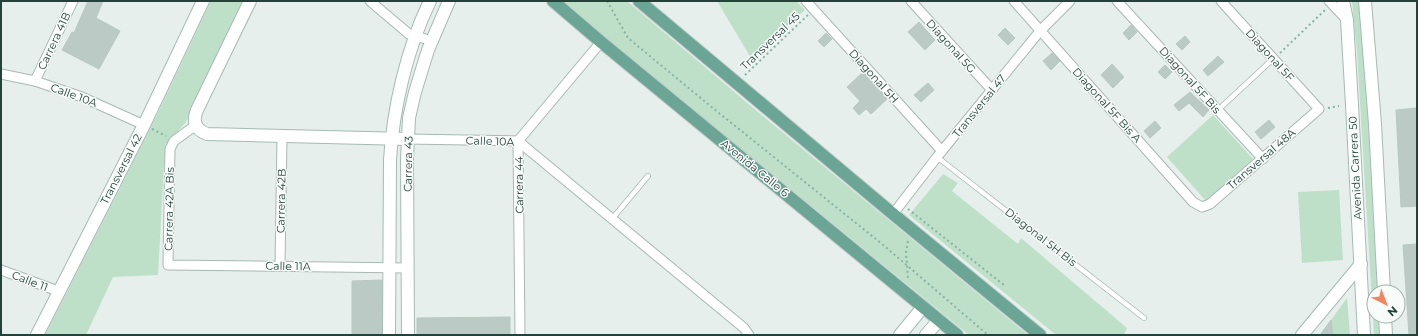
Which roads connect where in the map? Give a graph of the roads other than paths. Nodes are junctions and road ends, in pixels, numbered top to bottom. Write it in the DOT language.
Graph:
graph roads {
  1 [pos="73,1"];
  2 [pos="203,1"];
  3 [pos="250,1"];
  4 [pos="370,1"];
  5 [pos="430,1"];
  6 [pos="449,1"];
  7 [pos="553,1"];
  8 [pos="638,1"];
  9 [pos="806,1"];
  10 [pos="911,1"];
  11 [pos="1014,1"];
  12 [pos="1070,1"];
  13 [pos="1117,1"];
  14 [pos="1221,1"];
  15 [pos="1365,1"];
  16 [pos="1335,2"];
  17 [pos="1040,31"];
  18 [pos="415,36"];
  19 [pos="432,41"];
  20 [pos="601,42"];
  21 [pos="1273,59"];
  22 [pos="1,74"];
  23 [pos="35,81"];
  24 [pos="992,90"];
  25 [pos="1319,109"];
  26 [pos="1217,111"];
  27 [pos="144,125"];
  28 [pos="196,125"];
  29 [pos="282,136"];
  30 [pos="391,139"];
  31 [pos="407,139"];
  32 [pos="518,141"];
  33 [pos="940,154"];
  34 [pos="1263,159"];
  35 [pos="648,176"];
  36 [pos="1202,207"];
  37 [pos="893,214"];
  38 [pos="612,219"];
  39 [pos="1360,264"];
  40 [pos="168,265"];
  41 [pos="280,266"];
  42 [pos="389,267"];
  43 [pos="407,268"];
  44 [pos="1,270"];
  45 [pos="1384,284"];
  46 [pos="58,291"];
  47 [pos="923,307"];
  48 [pos="1144,318"];
  49 [pos="939,320"];
  50 [pos="1385,324"];
  51 [pos="37,335"];
  52 [pos="389,335"];
  53 [pos="408,335"];
  54 [pos="520,335"];
  55 [pos="749,335"];
  56 [pos="900,335"];
  57 [pos="926,335"];
  58 [pos="957,335"];
  59 [pos="1040,335"];
  60 [pos="1302,335"];
  61 [pos="1364,335"];
  62 [pos="1386,335"];
  1 -- 23 [label="street, Carrera 41B"];
  2 -- 27 [label="street, Transversal 42"];
  3 -- 28 [label="street"];
  4 -- 18 [label="street"];
  5 -- 18 [label="street, Carrera 43"];
  6 -- 19 [label="street, Carrera 43"];
  7 -- 20 [label="main road, Avenida Calle 6"];
  8 -- 37 [label="main road"];
  9 -- 33 [label="street, Diagonal 5H"];
  10 -- 24 [label="street, Diagonal 5G"];
  11 -- 17 [label="street, Diagonal 5F Bis A"];
  12 -- 17 [label="street, Transversal 47"];
  13 -- 26 [label="street, Diagonal 5F Bis"];
  14 -- 21 [label="street, Diagonal 5F"];
  15 -- 45 [label="street, Avenida Carrera 50"];
  16 -- 39 [label="street, Avenida Carrera 50"];
  17 -- 24 [label="street, Transversal 47"];
  17 -- 36 [label="street, Diagonal 5F Bis A"];
  18 -- 19 [label="street"];
  18 -- 30 [label="street, Carrera 43"];
  19 -- 31 [label="street, Carrera 43"];
  20 -- 32 [label="street, Carrera 44"];
  20 -- 47 [label="main road, Avenida Calle 6"];
  21 -- 25 [label="street, Diagonal 5F"];
  21 -- 26 [label="lane"];
  22 -- 23 [label="street, Calle 10A"];
  23 -- 27 [label="street, Calle 10A"];
  24 -- 33 [label="street, Transversal 47"];
  25 -- 34 [label="street, Transversal 48A"];
  26 -- 34 [label="street, Diagonal 5F Bis"];
  27 -- 46 [label="street, Transversal 42"];
  28 -- 29 [label="street, Calle 10A"];
  28 -- 40 [label="street, Carrera 42A Bis"];
  29 -- 30 [label="street, Calle 10A"];
  29 -- 41 [label="street, Carrera 42B"];
  30 -- 31 [label="street, Calle 10A"];
  30 -- 42 [label="street, Carrera 43"];
  31 -- 32 [label="street, Calle 10A"];
  31 -- 43 [label="street, Carrera 43"];
  32 -- 38 [label="street, Calle 10A"];
  32 -- 54 [label="street, Carrera 44"];
  33 -- 37 [label="street, Transversal 47"];
  33 -- 48 [label="lane, Diagonal 5H Bis"];
  34 -- 36 [label="street, Transversal 48A"];
  35 -- 38 [label="lane"];
  37 -- 59 [label="main road"];
  38 -- 55 [label="street, Calle 10A"];
  39 -- 60 [label="street"];
  39 -- 61 [label="street, Avenida Carrera 50"];
  40 -- 41 [label="street, Calle 11A"];
  41 -- 42 [label="street, Calle 11A"];
  42 -- 43 [label="street, Calle 11A"];
  42 -- 52 [label="street, Carrera 43"];
  43 -- 53 [label="street, Carrera 43"];
  44 -- 46 [label="street, Calle 11"];
  46 -- 51 [label="street, Transversal 42"];
  47 -- 49 [label="main road, Avenida Calle 6"];
  47 -- 56 [label="street"];
  49 -- 57 [label="street"];
  49 -- 58 [label="main road, Avenida Calle 6"];
  50 -- 62 [label="street"];
}
